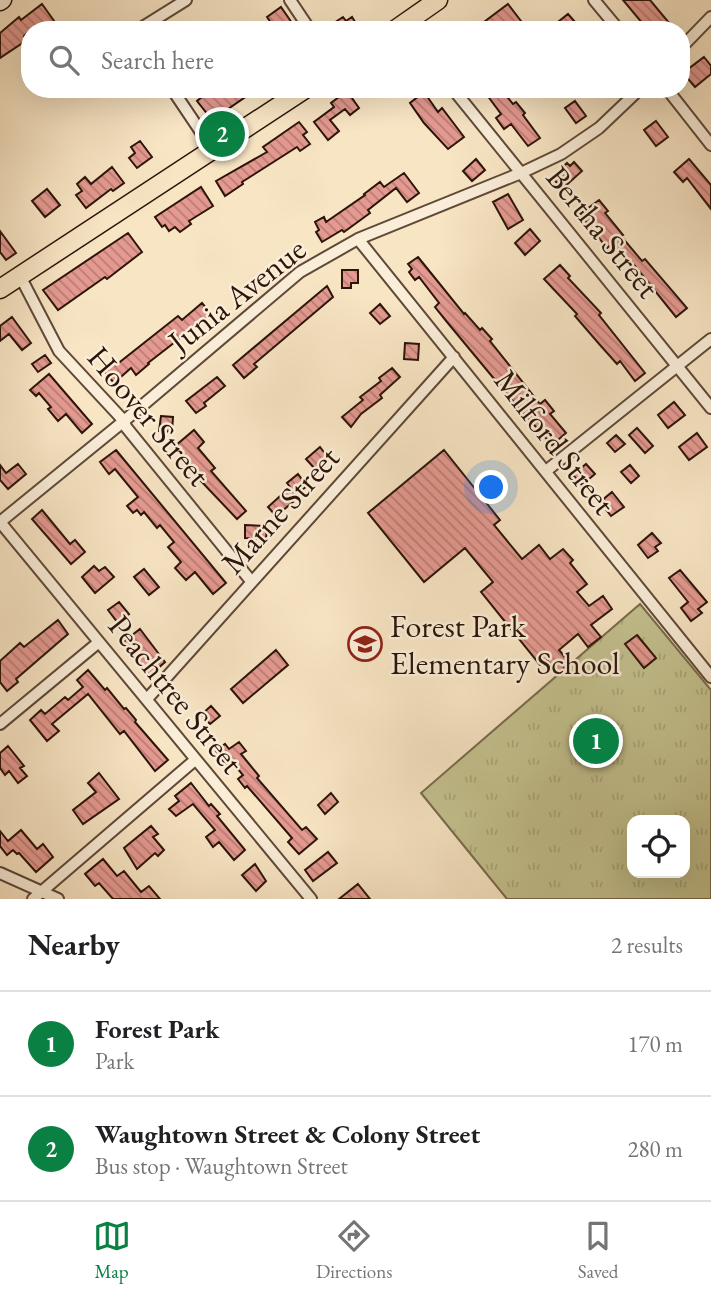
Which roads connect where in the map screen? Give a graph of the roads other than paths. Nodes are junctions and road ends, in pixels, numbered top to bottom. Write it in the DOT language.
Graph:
graph roads {
  1 [pos="186,0"];
  2 [pos="290,0"];
  3 [pos="438,0"];
  4 [pos="594,0"];
  5 [pos="711,17"];
  6 [pos="152,21"];
  7 [pos="304,21"];
  8 [pos="410,21"];
  9 [pos="612,21"];
  10 [pos="690,39"];
  11 [pos="178,98"];
  12 [pos="292,98"];
  13 [pos="460,98"];
  14 [pos="631,98"];
  15 [pos="674,98"];
  16 [pos="711,145"];
  17 [pos="214,150"];
  18 [pos="521,173"];
  19 [pos="358,239"];
  20 [pos="20,276"];
  21 [pos="0,289"];
  22 [pos="711,339"];
  23 [pos="454,357"];
  24 [pos="678,366"];
  25 [pos="711,408"];
  26 [pos="124,421"];
  27 [pos="546,471"];
  28 [pos="0,522"];
  29 [pos="251,581"];
  30 [pos="99,642"];
  31 [pos="710,677"];
  32 [pos="147,699"];
  33 [pos="0,724"];
  34 [pos="195,761"];
  35 [pos="0,873"];
  36 [pos="37,895"];
  37 [pos="58,899"];
  38 [pos="311,899"];
  1 -- 6 [label="street"];
  2 -- 7 [label="street"];
  3 -- 8 [label="main road"];
  4 -- 9 [label="street"];
  5 -- 10 [label="street"];
  11 -- 17 [label="street"];
  12 -- 17 [label="main road"];
  13 -- 18 [label="street, Bertha Street"];
  14 -- 18 [label="street, Junia Avenue"];
  15 -- 16 [label="street"];
  17 -- 20 [label="main road"];
  18 -- 19 [label="street, Junia Avenue"];
  18 -- 24 [label="street, Bertha Street"];
  19 -- 23 [label="street, Milford Street"];
  19 -- 26 [label="street, Junia Avenue"];
  20 -- 21 [label="main road"];
  20 -- 26 [label="street, Hoover Street"];
  22 -- 24 [label="street"];
  23 -- 27 [label="street, Milford Street"];
  23 -- 29 [label="street, Marne Street"];
  24 -- 25 [label="street, Bertha Street"];
  24 -- 27 [label="street"];
  26 -- 28 [label="street, Junia Avenue"];
  26 -- 29 [label="street, Hoover Street"];
  27 -- 31 [label="street, Milford Street"];
  28 -- 30 [label="street, Peachtree Street"];
  29 -- 32 [label="street, Marne Street"];
  30 -- 32 [label="street, Peachtree Street"];
  30 -- 33 [label="street"];
  32 -- 34 [label="street, Peachtree Street"];
  34 -- 36 [label="street"];
  34 -- 38 [label="street, Peachtree Street"];
  35 -- 36 [label="street"];
  36 -- 37 [label="street"];
}
